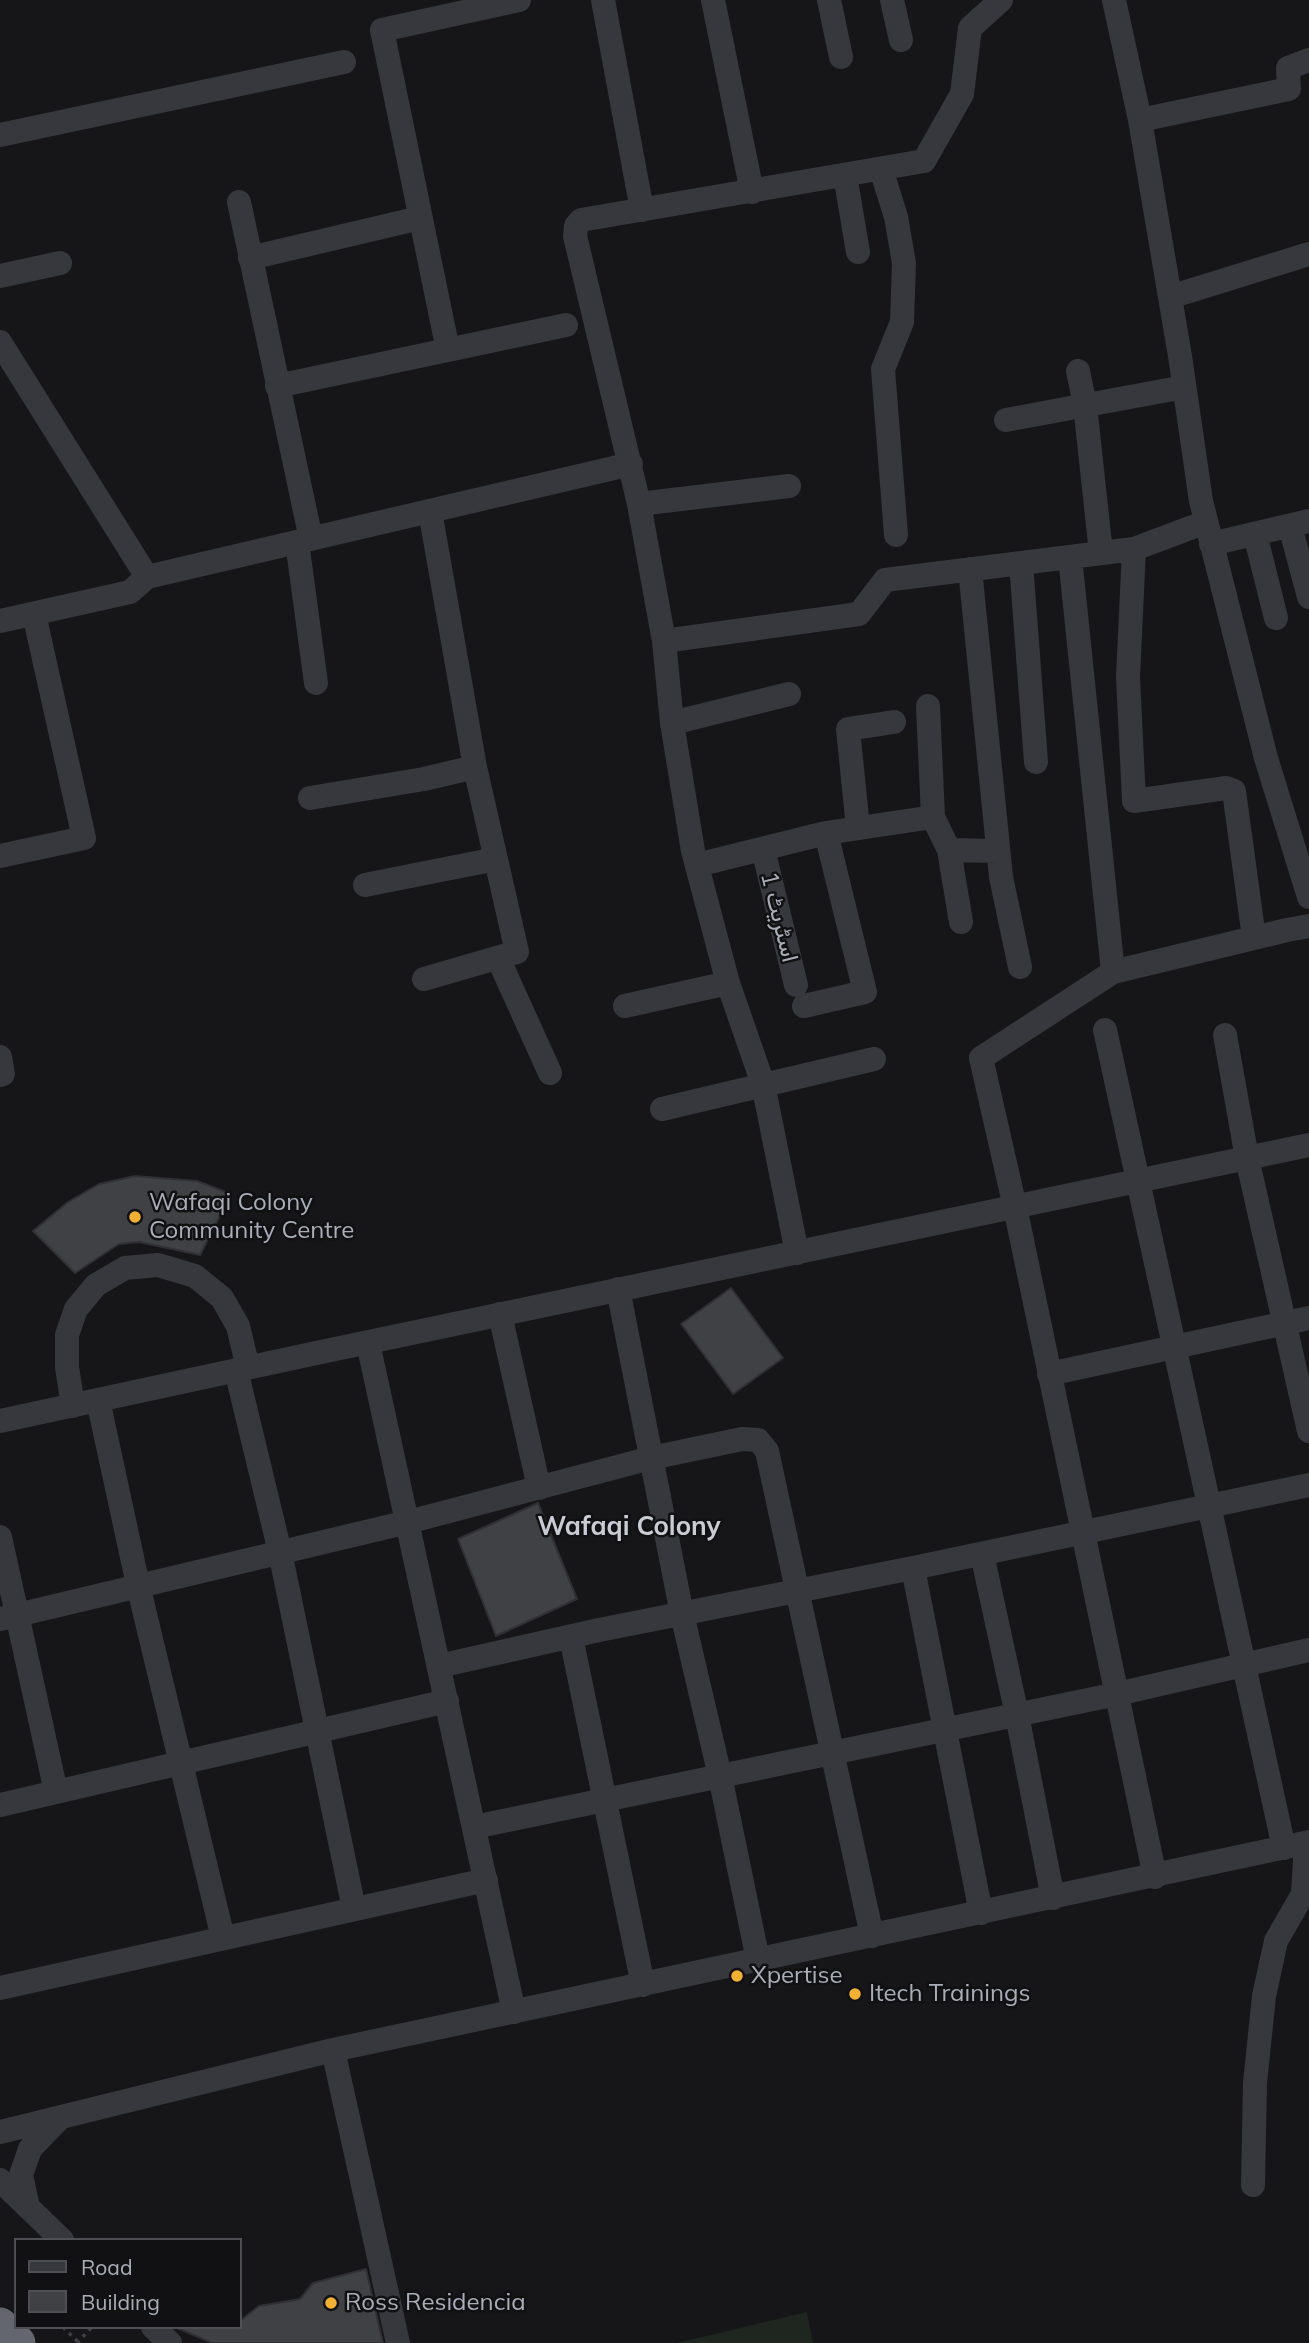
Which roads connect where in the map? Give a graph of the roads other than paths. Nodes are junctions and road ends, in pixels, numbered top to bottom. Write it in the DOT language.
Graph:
graph roads {
  1 [pos="519,0"];
  2 [pos="603,0"];
  3 [pos="713,0"];
  4 [pos="829,0"];
  5 [pos="892,0"];
  6 [pos="1002,0"];
  7 [pos="1114,0"];
  8 [pos="901,40"];
  9 [pos="841,57"];
  10 [pos="1309,60"];
  11 [pos="344,62"];
  12 [pos="1140,120"];
  13 [pos="0,135"];
  14 [pos="881,169"];
  15 [pos="845,176"];
  16 [pos="752,192"];
  17 [pos="239,202"];
  18 [pos="642,211"];
  19 [pos="420,218"];
  20 [pos="858,252"];
  21 [pos="1309,254"];
  22 [pos="250,258"];
  23 [pos="60,263"];
  24 [pos="0,276"];
  25 [pos="1170,297"];
  26 [pos="566,325"];
  27 [pos="0,342"];
  28 [pos="448,350"];
  29 [pos="1078,372"];
  30 [pos="277,386"];
  31 [pos="1184,387"];
  32 [pos="1085,405"];
  33 [pos="1006,420"];
  34 [pos="631,464"];
  35 [pos="789,486"];
  36 [pos="639,504"];
  37 [pos="430,511"];
  38 [pos="1299,524"];
  39 [pos="1209,533"];
  40 [pos="1255,534"];
  41 [pos="896,535"];
  42 [pos="304,540"];
  43 [pos="1135,549"];
  44 [pos="1101,553"];
  45 [pos="1070,557"];
  46 [pos="1021,563"];
  47 [pos="970,569"];
  48 [pos="147,577"];
  49 [pos="1309,597"];
  50 [pos="34,614"];
  51 [pos="1276,618"];
  52 [pos="0,621"];
  53 [pos="664,642"];
  54 [pos="316,683"];
  55 [pos="789,694"];
  56 [pos="928,706"];
  57 [pos="894,722"];
  58 [pos="672,723"];
  59 [pos="1036,762"];
  60 [pos="475,767"];
  61 [pos="310,798"];
  62 [pos="933,817"];
  63 [pos="858,828"];
  64 [pos="826,833"];
  65 [pos="763,849"];
  66 [pos="949,850"];
  67 [pos="998,851"];
  68 [pos="0,856"];
  69 [pos="496,859"];
  70 [pos="697,865"];
  71 [pos="365,885"];
  72 [pos="1309,897"];
  73 [pos="961,922"];
  74 [pos="1309,926"];
  75 [pos="1254,938"];
  76 [pos="498,958"];
  77 [pos="1020,967"];
  78 [pos="1113,972"];
  79 [pos="424,979"];
  80 [pos="728,983"];
  81 [pos="625,1006"];
  82 [pos="1105,1030"];
  83 [pos="1225,1035"];
  84 [pos="0,1057"];
  85 [pos="874,1059"];
  86 [pos="550,1073"];
  87 [pos="0,1075"];
  88 [pos="763,1084"];
  89 [pos="662,1109"];
  90 [pos="1309,1145"];
  91 [pos="1247,1158"];
  92 [pos="1138,1179"];
  93 [pos="1015,1207"];
  94 [pos="797,1253"];
  95 [pos="618,1289"];
  96 [pos="500,1314"];
  97 [pos="1309,1318"];
  98 [pos="1284,1323"];
  99 [pos="368,1343"];
  100 [pos="1173,1348"];
  101 [pos="242,1369"];
  102 [pos="1049,1374"];
  103 [pos="98,1400"];
  104 [pos="73,1406"];
  105 [pos="0,1422"];
  106 [pos="1309,1431"];
  107 [pos="651,1458"];
  108 [pos="1309,1485"];
  109 [pos="539,1488"];
  110 [pos="1208,1507"];
  111 [pos="408,1522"];
  112 [pos="1084,1532"];
  113 [pos="0,1537"];
  114 [pos="280,1552"];
  115 [pos="982,1554"];
  116 [pos="913,1568"];
  117 [pos="138,1585"];
  118 [pos="799,1591"];
  119 [pos="682,1614"];
  120 [pos="9,1617"];
  121 [pos="571,1637"];
  122 [pos="1309,1650"];
  123 [pos="1243,1664"];
  124 [pos="439,1666"];
  125 [pos="1117,1694"];
  126 [pos="447,1701"];
  127 [pos="1017,1715"];
  128 [pos="945,1730"];
  129 [pos="317,1731"];
  130 [pos="834,1753"];
  131 [pos="181,1763"];
  132 [pos="720,1776"];
  133 [pos="56,1792"];
  134 [pos="604,1800"];
  135 [pos="0,1805"];
  136 [pos="474,1827"];
  137 [pos="1300,1844"];
  138 [pos="1155,1877"];
  139 [pos="486,1880"];
  140 [pos="1053,1898"];
  141 [pos="354,1909"];
  142 [pos="981,1913"];
  143 [pos="872,1936"];
  144 [pos="223,1938"];
  145 [pos="758,1960"];
  146 [pos="643,1985"];
  147 [pos="0,1988"];
  148 [pos="514,2012"];
  149 [pos="333,2050"];
  150 [pos="62,2117"];
  151 [pos="0,2132"];
  152 [pos="0,2180"];
  153 [pos="1253,2185"];
  154 [pos="29,2207"];
  155 [pos="60,2238"];
  156 [pos="14,2321"];
  157 [pos="0,2326"];
  158 [pos="155,2329"];
  159 [pos="0,2334"];
  160 [pos="17,2343"];
  161 [pos="170,2343"];
  162 [pos="398,2343"];
  1 -- 19 [label="street"];
  2 -- 18 [label="street"];
  3 -- 16 [label="street"];
  4 -- 9 [label="street"];
  5 -- 8 [label="street"];
  6 -- 14 [label="street"];
  7 -- 12 [label="street"];
  10 -- 12 [label="street"];
  11 -- 13 [label="street"];
  12 -- 25 [label="street"];
  14 -- 15 [label="street"];
  14 -- 41 [label="street"];
  15 -- 16 [label="street"];
  15 -- 20 [label="street"];
  16 -- 18 [label="street"];
  17 -- 22 [label="street"];
  18 -- 34 [label="street"];
  19 -- 22 [label="street"];
  19 -- 28 [label="street"];
  21 -- 25 [label="street"];
  22 -- 30 [label="street"];
  23 -- 24 [label="street"];
  25 -- 31 [label="street"];
  26 -- 28 [label="street"];
  27 -- 48 [label="street"];
  28 -- 30 [label="street"];
  29 -- 32 [label="street"];
  30 -- 42 [label="street"];
  31 -- 32 [label="street"];
  31 -- 39 [label="street"];
  32 -- 33 [label="street"];
  32 -- 44 [label="street"];
  34 -- 36 [label="street"];
  34 -- 37 [label="street"];
  35 -- 36 [label="street"];
  36 -- 53 [label="street"];
  37 -- 42 [label="street"];
  37 -- 60 [label="street"];
  38 -- 40 [label="street"];
  38 -- 49 [label="street"];
  39 -- 40 [label="street"];
  39 -- 43 [label="street"];
  39 -- 72 [label="street"];
  40 -- 51 [label="street"];
  42 -- 48 [label="street"];
  42 -- 54 [label="street"];
  43 -- 44 [label="street"];
  43 -- 75 [label="street"];
  44 -- 45 [label="street"];
  45 -- 46 [label="street"];
  45 -- 78 [label="street"];
  46 -- 47 [label="street"];
  46 -- 59 [label="street"];
  47 -- 53 [label="street"];
  47 -- 67 [label="street"];
  48 -- 50 [label="street"];
  50 -- 52 [label="street"];
  50 -- 68 [label="street"];
  53 -- 58 [label="street"];
  55 -- 58 [label="street"];
  56 -- 62 [label="street"];
  57 -- 63 [label="street"];
  58 -- 70 [label="street"];
  60 -- 61 [label="street"];
  60 -- 69 [label="street"];
  62 -- 63 [label="street"];
  62 -- 66 [label="street"];
  63 -- 64 [label="street"];
  64 -- 65 [label="street"];
  64 -- 65 [label="street, اسٹریٹ 1"];
  65 -- 70 [label="street"];
  66 -- 67 [label="street"];
  66 -- 73 [label="street"];
  67 -- 77 [label="street"];
  69 -- 71 [label="street"];
  69 -- 76 [label="street"];
  70 -- 80 [label="street"];
  74 -- 75 [label="street"];
  75 -- 78 [label="street"];
  76 -- 79 [label="street"];
  76 -- 86 [label="street"];
  78 -- 93 [label="street"];
  80 -- 81 [label="street"];
  80 -- 88 [label="street"];
  82 -- 92 [label="street"];
  83 -- 91 [label="street"];
  84 -- 87 [label="street"];
  85 -- 88 [label="street"];
  88 -- 89 [label="street"];
  88 -- 94 [label="street"];
  90 -- 91 [label="street"];
  91 -- 92 [label="street"];
  91 -- 98 [label="street"];
  92 -- 93 [label="street"];
  92 -- 100 [label="street"];
  93 -- 94 [label="street"];
  93 -- 102 [label="street"];
  94 -- 95 [label="street"];
  95 -- 96 [label="street"];
  95 -- 107 [label="street"];
  96 -- 99 [label="street"];
  96 -- 109 [label="street"];
  97 -- 98 [label="street"];
  98 -- 100 [label="street"];
  98 -- 106 [label="street"];
  99 -- 101 [label="street"];
  99 -- 111 [label="street"];
  100 -- 102 [label="street"];
  100 -- 110 [label="street"];
  101 -- 103 [label="street"];
  101 -- 104 [label="street"];
  101 -- 114 [label="street"];
  102 -- 112 [label="street"];
  103 -- 104 [label="street"];
  103 -- 117 [label="street"];
  104 -- 105 [label="street"];
  107 -- 109 [label="street"];
  107 -- 118 [label="street"];
  107 -- 119 [label="street"];
  108 -- 110 [label="street"];
  109 -- 111 [label="street"];
  110 -- 112 [label="street"];
  110 -- 123 [label="street"];
  111 -- 114 [label="street"];
  111 -- 124 [label="street"];
  112 -- 115 [label="street"];
  112 -- 125 [label="street"];
  113 -- 120 [label="street"];
  114 -- 117 [label="street"];
  114 -- 129 [label="street"];
  115 -- 116 [label="street"];
  115 -- 127 [label="street"];
  116 -- 118 [label="street"];
  116 -- 128 [label="street"];
  117 -- 120 [label="street"];
  117 -- 131 [label="street"];
  118 -- 119 [label="street"];
  118 -- 130 [label="street"];
  119 -- 121 [label="street"];
  119 -- 132 [label="street"];
  120 -- 133 [label="street"];
  121 -- 124 [label="street"];
  121 -- 134 [label="street"];
  122 -- 123 [label="street"];
  123 -- 125 [label="street"];
  123 -- 137 [label="street"];
  124 -- 126 [label="street"];
  125 -- 127 [label="street"];
  125 -- 138 [label="street"];
  126 -- 129 [label="street"];
  126 -- 136 [label="street"];
  127 -- 128 [label="street"];
  127 -- 140 [label="street"];
  128 -- 130 [label="street"];
  128 -- 142 [label="street"];
  129 -- 131 [label="street"];
  129 -- 141 [label="street"];
  130 -- 132 [label="street"];
  130 -- 143 [label="street"];
  131 -- 133 [label="street"];
  131 -- 144 [label="street"];
  132 -- 134 [label="street"];
  132 -- 145 [label="street"];
  133 -- 135 [label="street"];
  134 -- 136 [label="street"];
  134 -- 146 [label="street"];
  136 -- 139 [label="street"];
  137 -- 138 [label="street"];
  137 -- 153 [label="street"];
  138 -- 140 [label="street"];
  139 -- 141 [label="street"];
  139 -- 148 [label="street"];
  140 -- 142 [label="street"];
  141 -- 144 [label="street"];
  142 -- 143 [label="street"];
  143 -- 145 [label="street"];
  144 -- 147 [label="street"];
  145 -- 146 [label="street"];
  146 -- 148 [label="street"];
  148 -- 149 [label="street"];
  149 -- 150 [label="street"];
  149 -- 162 [label="street"];
  150 -- 151 [label="street"];
  150 -- 154 [label="street"];
  152 -- 154 [label="street"];
  154 -- 155 [label="street"];
  156 -- 159 [label="street"];
  157 -- 160 [label="highway"];
  158 -- 161 [label="street"];
}
